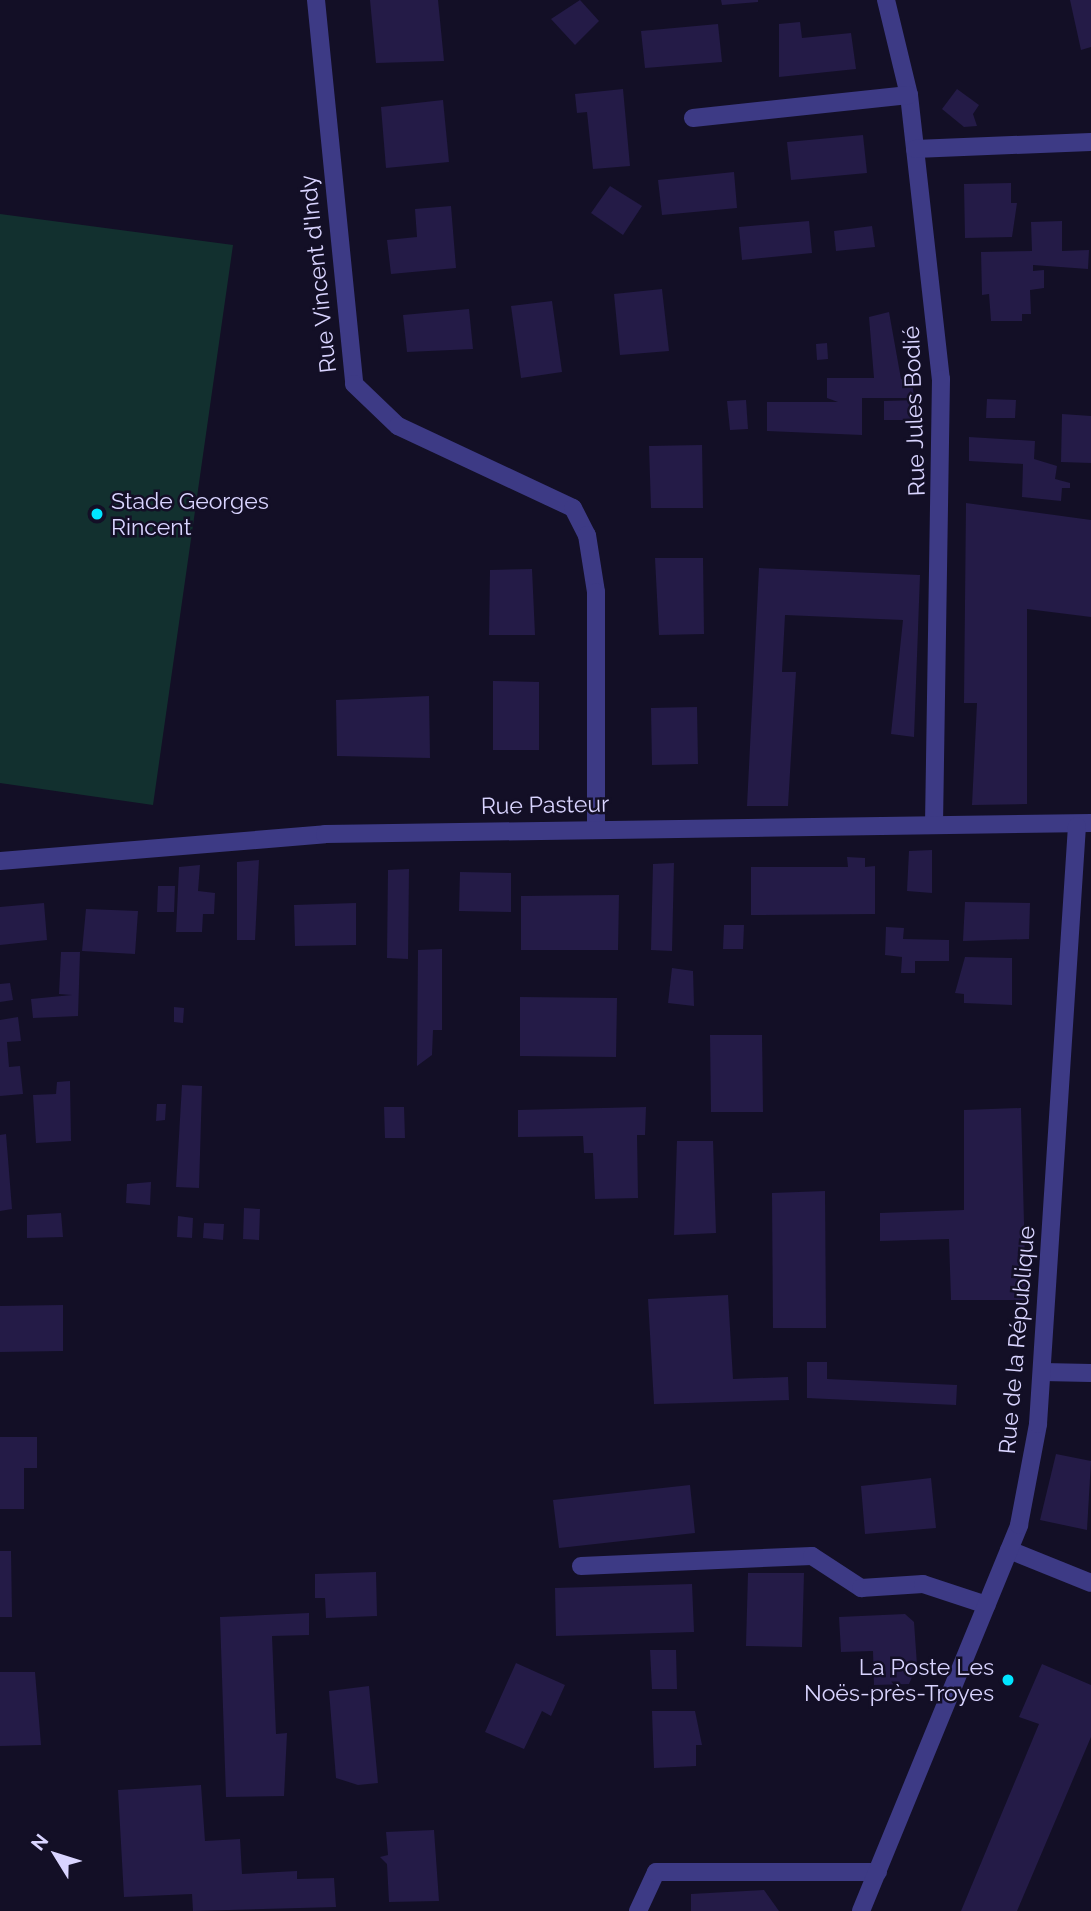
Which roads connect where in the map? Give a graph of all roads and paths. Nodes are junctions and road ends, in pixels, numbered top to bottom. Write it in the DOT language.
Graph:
graph roads {
  1 [pos="316,0"];
  2 [pos="886,0"];
  3 [pos="909,95"];
  4 [pos="693,118"];
  5 [pos="1091,142"];
  6 [pos="915,149"];
  7 [pos="1084,824"];
  8 [pos="934,825"];
  9 [pos="596,828"];
  10 [pos="0,861"];
  11 [pos="1042,1372"];
  12 [pos="1091,1373"];
  13 [pos="1009,1550"];
  14 [pos="581,1566"];
  15 [pos="1091,1583"];
  16 [pos="987,1605"];
  17 [pos="878,1872"];
  18 [pos="638,1911"];
  19 [pos="861,1911"];
  1 -- 9 [label="street, Rue Vincent d'Indy"];
  2 -- 3 [label="street, Rue Jules Bodié"];
  3 -- 4 [label="street"];
  3 -- 6 [label="street, Rue Jules Bodié"];
  5 -- 6 [label="street"];
  6 -- 8 [label="street, Rue Jules Bodié"];
  7 -- 8 [label="street, Rue Pasteur"];
  7 -- 11 [label="street, Rue de la République"];
  8 -- 9 [label="street, Rue Pasteur"];
  9 -- 10 [label="street, Rue Pasteur"];
  11 -- 12 [label="street"];
  11 -- 13 [label="street, Rue de la République"];
  13 -- 15 [label="street"];
  13 -- 16 [label="street, Rue de la République"];
  14 -- 16 [label="street"];
  16 -- 17 [label="street, Rue de la République"];
  17 -- 18 [label="street"];
  17 -- 19 [label="street, Rue de la République"];
}
